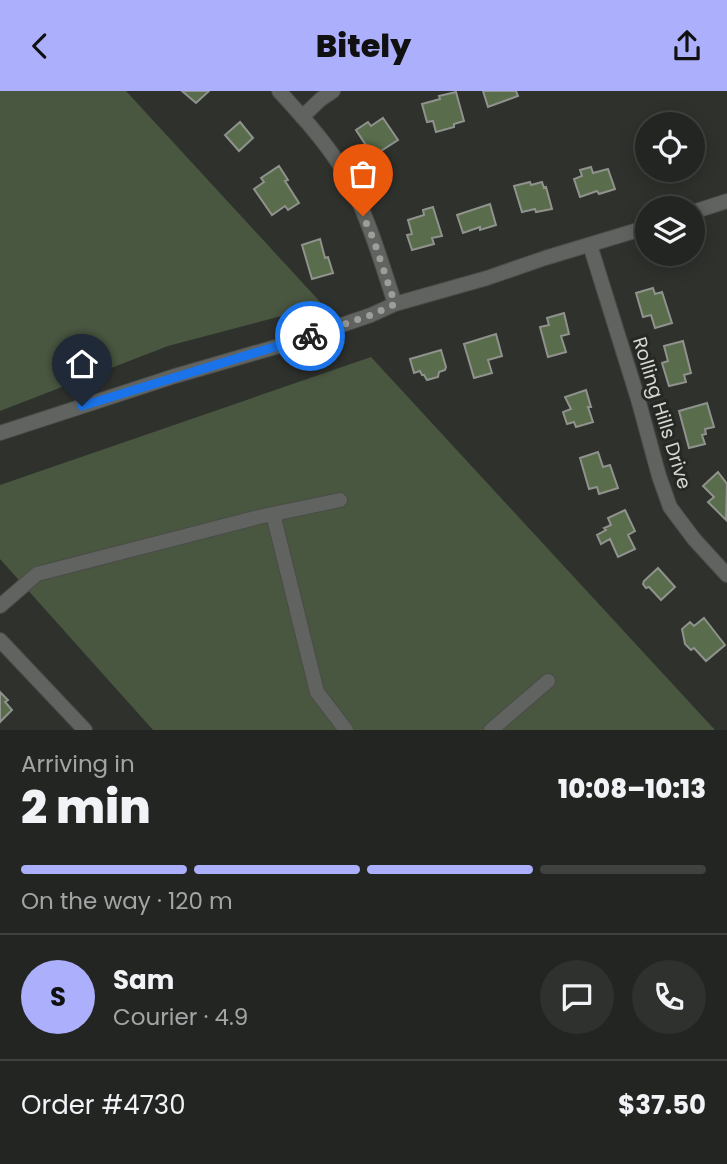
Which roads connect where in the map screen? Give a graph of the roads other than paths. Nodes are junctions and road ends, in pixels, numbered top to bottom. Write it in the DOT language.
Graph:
graph roads {
  1 [pos="279,91"];
  2 [pos="333,91"];
  3 [pos="302,117"];
  4 [pos="727,201"];
  5 [pos="705,208"];
  6 [pos="635,231"];
  7 [pos="590,245"];
  8 [pos="395,304"];
  9 [pos="0,433"];
  10 [pos="340,500"];
  11 [pos="273,514"];
  12 [pos="727,575"];
  13 [pos="0,606"];
  14 [pos="0,640"];
  15 [pos="548,681"];
  16 [pos="85,730"];
  17 [pos="346,730"];
  18 [pos="491,730"];
  1 -- 3 [label="street"];
  2 -- 3 [label="street"];
  3 -- 8 [label="street"];
  4 -- 5 [label="street"];
  6 -- 7 [label="street"];
  7 -- 8 [label="street"];
  7 -- 12 [label="street, Rolling Hills Drive"];
  8 -- 9 [label="street"];
  10 -- 11 [label="street"];
  11 -- 13 [label="street"];
  11 -- 17 [label="street"];
  14 -- 16 [label="street"];
  15 -- 18 [label="street"];
}
